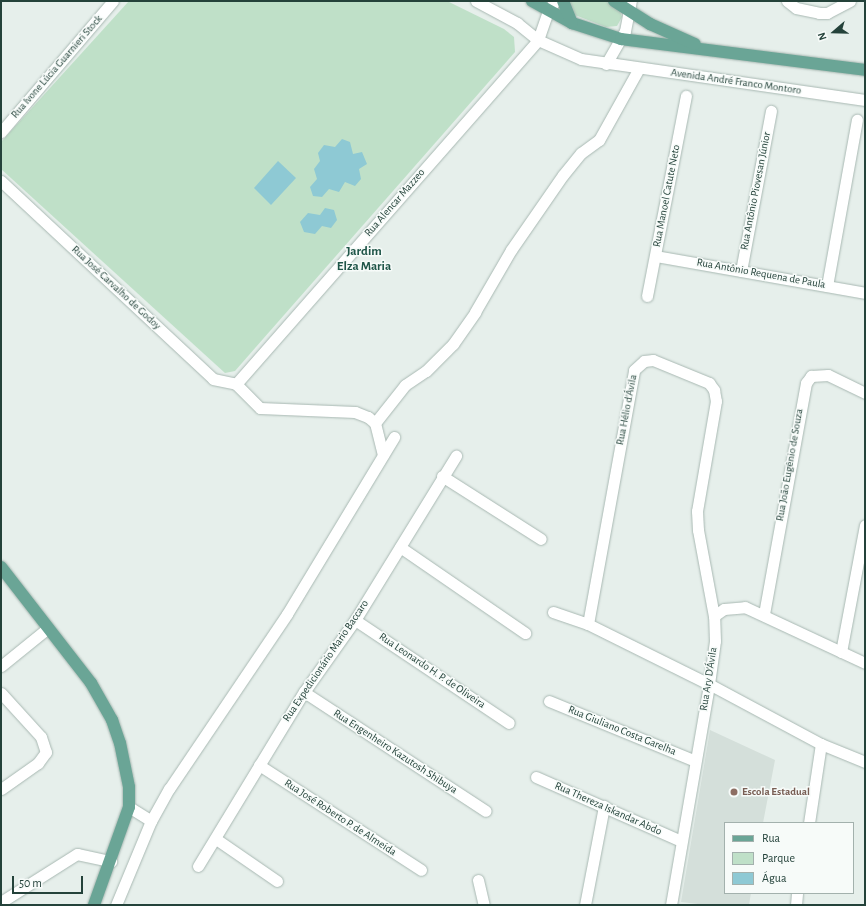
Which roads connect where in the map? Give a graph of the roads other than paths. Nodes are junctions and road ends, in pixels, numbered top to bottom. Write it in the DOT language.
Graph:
graph roads {
  1 [pos="114,1"];
  2 [pos="476,1"];
  3 [pos="532,1"];
  4 [pos="555,1"];
  5 [pos="563,1"];
  6 [pos="614,1"];
  7 [pos="787,1"];
  8 [pos="850,1"];
  9 [pos="630,6"];
  10 [pos="548,11"];
  11 [pos="572,23"];
  12 [pos="621,39"];
  13 [pos="538,40"];
  14 [pos="720,51"];
  15 [pos="606,64"];
  16 [pos="639,68"];
  17 [pos="865,70"];
  18 [pos="686,96"];
  19 [pos="865,100"];
  20 [pos="771,111"];
  21 [pos="857,120"];
  22 [pos="1,132"];
  23 [pos="1,181"];
  24 [pos="656,256"];
  25 [pos="741,271"];
  26 [pos="828,286"];
  27 [pos="865,293"];
  28 [pos="647,296"];
  29 [pos="236,384"];
  30 [pos="865,393"];
  31 [pos="375,423"];
  32 [pos="394,437"];
  33 [pos="383,455"];
  34 [pos="456,456"];
  35 [pos="442,476"];
  36 [pos="865,525"];
  37 [pos="541,539"];
  38 [pos="400,547"];
  39 [pos="1,567"];
  40 [pos="552,612"];
  41 [pos="764,614"];
  42 [pos="714,616"];
  43 [pos="355,620"];
  44 [pos="588,624"];
  45 [pos="48,628"];
  46 [pos="525,633"];
  47 [pos="841,652"];
  48 [pos="865,663"];
  49 [pos="1,666"];
  50 [pos="709,684"];
  51 [pos="304,692"];
  52 [pos="1,693"];
  53 [pos="549,701"];
  54 [pos="509,723"];
  55 [pos="821,744"];
  56 [pos="695,761"];
  57 [pos="865,762"];
  58 [pos="259,765"];
  59 [pos="536,776"];
  60 [pos="1,788"];
  61 [pos="604,806"];
  62 [pos="129,807"];
  63 [pos="486,811"];
  64 [pos="151,821"];
  65 [pos="809,822"];
  66 [pos="216,839"];
  67 [pos="681,841"];
  68 [pos="111,861"];
  69 [pos="198,866"];
  70 [pos="421,870"];
  71 [pos="478,880"];
  72 [pos="277,881"];
  73 [pos="798,894"];
  74 [pos="1,902"];
  75 [pos="94,905"];
  76 [pos="116,905"];
  77 [pos="484,905"];
  78 [pos="586,905"];
  79 [pos="671,905"];
  80 [pos="796,905"];
  1 -- 22 [label="street, Rua Ivone Lúcia Guarnieri Stock"];
  2 -- 13 [label="street, Avenida André Franco Montoro"];
  3 -- 10 [label="main road"];
  4 -- 10 [label="street"];
  5 -- 11 [label="main road"];
  6 -- 9 [label="main road"];
  7 -- 8 [label="street"];
  9 -- 12 [label="street"];
  9 -- 14 [label="main road"];
  10 -- 11 [label="main road"];
  10 -- 13 [label="street"];
  11 -- 12 [label="main road"];
  12 -- 14 [label="main road"];
  12 -- 15 [label="street"];
  13 -- 15 [label="street, Avenida André Franco Montoro"];
  13 -- 29 [label="street, Rua Alencar Mazzeo"];
  14 -- 17 [label="main road"];
  15 -- 16 [label="street, Avenida André Franco Montoro"];
  16 -- 19 [label="street, Avenida André Franco Montoro"];
  16 -- 31 [label="street"];
  18 -- 24 [label="street, Rua Manoel Catute Neto"];
  20 -- 25 [label="street, Rua Antônio Piovesan Júnior"];
  21 -- 26 [label="street"];
  23 -- 29 [label="street, Rua José Carvalho de Godoy"];
  24 -- 25 [label="street, Rua Antônio Requena de Paula"];
  24 -- 28 [label="street, Rua Manoel Catute Neto"];
  25 -- 26 [label="street, Rua Antônio Requena de Paula"];
  26 -- 27 [label="street, Rua Antônio Requena de Paula"];
  29 -- 31 [label="street"];
  30 -- 41 [label="street, Rua João Eugênio de Souza"];
  31 -- 33 [label="street"];
  32 -- 33 [label="street"];
  33 -- 64 [label="street"];
  34 -- 35 [label="street, Rua Expedicionário Mario Baccaro"];
  35 -- 37 [label="street"];
  35 -- 38 [label="street, Rua Expedicionário Mario Baccaro"];
  36 -- 47 [label="street"];
  38 -- 43 [label="street, Rua Expedicionário Mario Baccaro"];
  38 -- 46 [label="street"];
  39 -- 45 [label="main road"];
  40 -- 44 [label="street"];
  41 -- 42 [label="street"];
  41 -- 47 [label="street"];
  42 -- 44 [label="street, Rua Hélio d'Ávila"];
  42 -- 50 [label="street, Rua Ary D'Ávila"];
  43 -- 51 [label="street, Rua Expedicionário Mario Baccaro"];
  43 -- 54 [label="street, Rua Leonardo H. P. de Oliveira"];
  44 -- 50 [label="street"];
  45 -- 49 [label="street"];
  45 -- 62 [label="main road"];
  47 -- 48 [label="street"];
  50 -- 55 [label="street"];
  50 -- 56 [label="street, Rua Ary D'Ávila"];
  51 -- 58 [label="street, Rua Expedicionário Mario Baccaro"];
  51 -- 63 [label="street, Rua Engenheiro Kazutosh Shibuya"];
  52 -- 60 [label="street"];
  53 -- 56 [label="street, Rua Giuliano Costa Garelha"];
  55 -- 57 [label="street"];
  55 -- 65 [label="street"];
  56 -- 67 [label="street, Rua Ary D'Ávila"];
  58 -- 66 [label="street, Rua Expedicionário Mario Baccaro"];
  58 -- 70 [label="street, Rua José Roberto P. de Almeida"];
  59 -- 61 [label="street, Rua Thereza Iskandar Abdo"];
  61 -- 67 [label="street, Rua Thereza Iskandar Abdo"];
  61 -- 78 [label="street"];
  62 -- 64 [label="street"];
  62 -- 68 [label="main road"];
  64 -- 76 [label="street"];
  66 -- 69 [label="street, Rua Expedicionário Mario Baccaro"];
  66 -- 72 [label="street"];
  67 -- 79 [label="street, Rua Ary D'Ávila"];
  68 -- 74 [label="street"];
  68 -- 75 [label="main road"];
  71 -- 77 [label="street"];
  73 -- 80 [label="street"];
}
